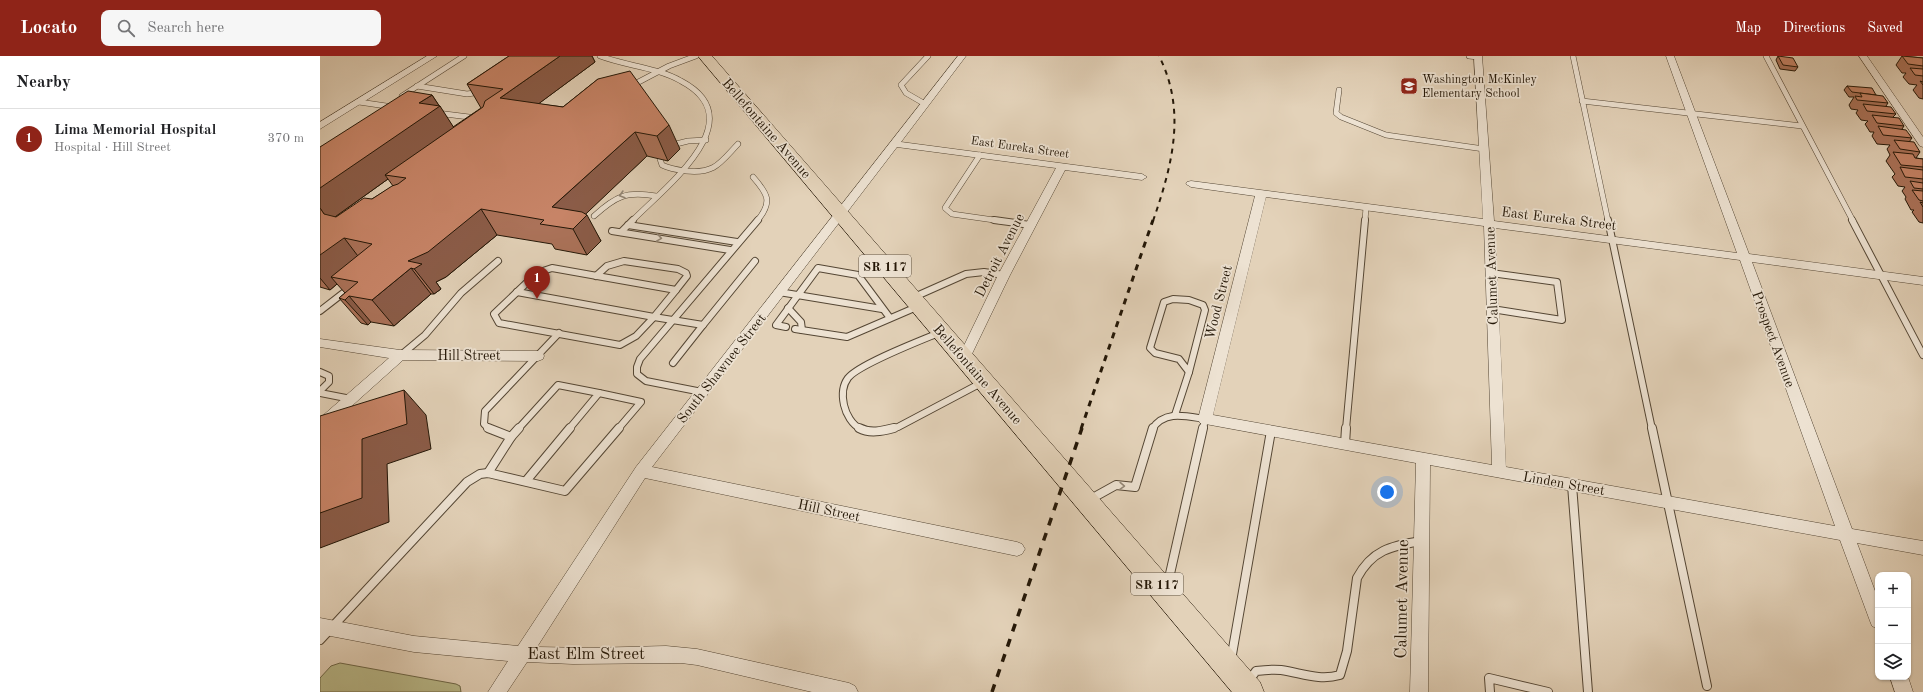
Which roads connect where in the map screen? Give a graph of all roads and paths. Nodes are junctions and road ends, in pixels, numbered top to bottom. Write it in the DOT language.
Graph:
graph roads {
  1 [pos="433,56"];
  2 [pos="464,56"];
  3 [pos="600,56"];
  4 [pos="696,56"];
  5 [pos="705,56"];
  6 [pos="928,56"];
  7 [pos="962,56"];
  8 [pos="1475,56"];
  9 [pos="1573,56"];
  10 [pos="1670,56"];
  11 [pos="1766,56"];
  12 [pos="1863,56"];
  13 [pos="656,72"];
  14 [pos="417,86"];
  15 [pos="485,86"];
  16 [pos="623,89"];
  17 [pos="1339,90"];
  18 [pos="399,98"];
  19 [pos="1582,101"];
  20 [pos="359,102"];
  21 [pos="393,102"];
  22 [pos="925,104"];
  23 [pos="387,106"];
  24 [pos="401,108"];
  25 [pos="430,112"];
  26 [pos="376,113"];
  27 [pos="1691,113"];
  28 [pos="483,120"];
  29 [pos="320,126"];
  30 [pos="1802,126"];
  31 [pos="706,140"];
  32 [pos="676,144"];
  33 [pos="738,144"];
  34 [pos="894,144"];
  35 [pos="1923,144"];
  36 [pos="1484,149"];
  37 [pos="980,155"];
  38 [pos="660,159"];
  39 [pos="1062,166"];
  40 [pos="682,171"];
  41 [pos="753,177"];
  42 [pos="1142,177"];
  43 [pos="1191,184"];
  44 [pos="1261,194"];
  45 [pos="656,196"];
  46 [pos="1366,207"];
  47 [pos="841,214"];
  48 [pos="594,216"];
  49 [pos="628,224"];
  50 [pos="1489,224"];
  51 [pos="1030,225"];
  52 [pos="612,231"];
  53 [pos="621,232"];
  54 [pos="1612,240"];
  55 [pos="737,242"];
  56 [pos="730,250"];
  57 [pos="1744,257"];
  58 [pos="498,261"];
  59 [pos="755,261"];
  60 [pos="1491,273"];
  61 [pos="1004,275"];
  62 [pos="1881,275"];
  63 [pos="596,276"];
  64 [pos="1923,280"];
  65 [pos="354,284"];
  66 [pos="676,290"];
  67 [pos="517,292"];
  68 [pos="779,292"];
  69 [pos="798,295"];
  70 [pos="916,302"];
  71 [pos="788,308"];
  72 [pos="882,309"];
  73 [pos="1492,309"];
  74 [pos="320,311"];
  75 [pos="654,317"];
  76 [pos="890,318"];
  77 [pos="672,320"];
  78 [pos="703,325"];
  79 [pos="786,327"];
  80 [pos="941,331"];
  81 [pos="559,334"];
  82 [pos="320,342"];
  83 [pos="400,355"];
  84 [pos="1923,355"];
  85 [pos="538,356"];
  86 [pos="964,358"];
  87 [pos="673,363"];
  88 [pos="320,372"];
  89 [pos="1189,372"];
  90 [pos="984,382"];
  91 [pos="320,392"];
  92 [pos="702,392"];
  93 [pos="599,393"];
  94 [pos="351,399"];
  95 [pos="1175,415"];
  96 [pos="1205,418"];
  97 [pos="320,426"];
  98 [pos="1271,430"];
  99 [pos="511,437"];
  100 [pos="1345,444"];
  101 [pos="1423,458"];
  102 [pos="641,471"];
  103 [pos="1498,471"];
  104 [pos="488,473"];
  105 [pos="526,482"];
  106 [pos="1572,485"];
  107 [pos="1086,501"];
  108 [pos="1667,502"];
  109 [pos="1846,534"];
  110 [pos="1421,541"];
  111 [pos="1923,548"];
  112 [pos="1017,549"];
  113 [pos="1165,593"];
  114 [pos="1875,613"];
  115 [pos="324,631"];
  116 [pos="523,654"];
  117 [pos="1900,680"];
  118 [pos="1241,682"];
  119 [pos="1707,686"];
  120 [pos="497,692"];
  121 [pos="849,692"];
  122 [pos="1419,692"];
  123 [pos="1490,692"];
  124 [pos="1548,692"];
  125 [pos="1588,692"];
  126 [pos="1904,692"];
  1 -- 20 [label="street"];
  2 -- 14 [label="lane"];
  3 -- 13 [label="lane"];
  4 -- 13 [label="lane"];
  5 -- 47 [label="main road, Bellefontaine Avenue / SR 117"];
  6 -- 22 [label="lane"];
  7 -- 22 [label="street, South Shawnee Street"];
  8 -- 36 [label="street, Calumet Avenue"];
  9 -- 19 [label="lane"];
  10 -- 27 [label="street, Prospect Avenue"];
  11 -- 30 [label="lane"];
  12 -- 35 [label="street"];
  13 -- 16 [label="lane"];
  13 -- 31 [label="lane"];
  14 -- 15 [label="lane"];
  14 -- 18 [label="lane"];
  17 -- 36 [label="lane"];
  19 -- 27 [label="lane"];
  19 -- 54 [label="lane"];
  20 -- 23 [label="lane"];
  20 -- 29 [label="street"];
  21 -- 23 [label="lane"];
  22 -- 34 [label="street, South Shawnee Street"];
  23 -- 24 [label="lane"];
  23 -- 26 [label="lane"];
  25 -- 28 [label="lane"];
  27 -- 30 [label="lane"];
  27 -- 57 [label="street, Prospect Avenue"];
  30 -- 62 [label="lane"];
  31 -- 32 [label="lane"];
  31 -- 40 [label="lane"];
  33 -- 40 [label="lane"];
  34 -- 37 [label="street, East Eureka Street"];
  34 -- 47 [label="street, South Shawnee Street"];
  36 -- 50 [label="street, Calumet Avenue"];
  37 -- 39 [label="street, East Eureka Street"];
  37 -- 51 [label="lane"];
  38 -- 40 [label="lane"];
  39 -- 42 [label="street, East Eureka Street"];
  39 -- 51 [label="street, Detroit Avenue"];
  40 -- 45 [label="lane"];
  41 -- 55 [label="lane"];
  43 -- 44 [label="street, East Eureka Street"];
  44 -- 46 [label="street, East Eureka Street"];
  44 -- 96 [label="street, Wood Street"];
  45 -- 48 [label="lane, one-way"];
  45 -- 49 [label="lane"];
  46 -- 50 [label="street, East Eureka Street"];
  46 -- 100 [label="lane"];
  47 -- 68 [label="street, South Shawnee Street"];
  47 -- 70 [label="main road, Bellefontaine Avenue / SR 117"];
  49 -- 53 [label="lane"];
  49 -- 55 [label="lane"];
  50 -- 54 [label="street, East Eureka Street"];
  50 -- 60 [label="street, Calumet Avenue"];
  51 -- 61 [label="street, Detroit Avenue"];
  52 -- 53 [label="lane"];
  53 -- 56 [label="lane, one-way"];
  54 -- 57 [label="street, East Eureka Street"];
  54 -- 108 [label="lane"];
  55 -- 56 [label="lane"];
  56 -- 77 [label="lane"];
  57 -- 62 [label="street, East Eureka Street"];
  57 -- 109 [label="street, Prospect Avenue"];
  58 -- 83 [label="lane"];
  59 -- 78 [label="lane"];
  60 -- 73 [label="street, Calumet Avenue"];
  60 -- 73 [label="lane"];
  61 -- 70 [label="lane"];
  61 -- 86 [label="street, Detroit Avenue"];
  62 -- 64 [label="street, East Eureka Street"];
  62 -- 84 [label="lane"];
  63 -- 66 [label="lane"];
  63 -- 66 [label="lane"];
  63 -- 67 [label="lane"];
  65 -- 74 [label="lane"];
  66 -- 75 [label="lane"];
  67 -- 75 [label="lane"];
  67 -- 81 [label="lane"];
  68 -- 69 [label="lane"];
  68 -- 92 [label="street, South Shawnee Street"];
  69 -- 71 [label="lane"];
  69 -- 72 [label="lane"];
  69 -- 72 [label="lane"];
  70 -- 76 [label="lane"];
  70 -- 80 [label="main road, Bellefontaine Avenue / SR 117"];
  71 -- 76 [label="lane"];
  71 -- 79 [label="lane"];
  72 -- 76 [label="lane"];
  73 -- 103 [label="street, Calumet Avenue"];
  75 -- 77 [label="lane"];
  75 -- 81 [label="lane"];
  77 -- 78 [label="lane"];
  77 -- 92 [label="lane"];
  78 -- 87 [label="lane"];
  80 -- 86 [label="main road, Bellefontaine Avenue / SR 117"];
  80 -- 90 [label="lane"];
  81 -- 85 [label="lane"];
  82 -- 83 [label="street, Hill Street"];
  83 -- 85 [label="street, Hill Street"];
  83 -- 94 [label="street"];
  85 -- 99 [label="lane"];
  86 -- 90 [label="main road, Bellefontaine Avenue / SR 117"];
  88 -- 91 [label="lane"];
  89 -- 89 [label="lane"];
  89 -- 95 [label="lane"];
  90 -- 107 [label="main road, Bellefontaine Avenue / SR 117"];
  91 -- 94 [label="lane"];
  92 -- 102 [label="street, South Shawnee Street"];
  93 -- 99 [label="lane"];
  93 -- 105 [label="lane"];
  93 -- 105 [label="lane"];
  94 -- 97 [label="street"];
  95 -- 96 [label="lane"];
  107 -- 95 [label="lane, one-way"];
  96 -- 98 [label="street, Linden Street"];
  96 -- 113 [label="lane"];
  98 -- 100 [label="street, Linden Street"];
  98 -- 118 [label="lane"];
  99 -- 104 [label="lane"];
  100 -- 101 [label="street, Linden Street"];
  101 -- 103 [label="street, Linden Street"];
  101 -- 110 [label="street, Calumet Avenue"];
  102 -- 112 [label="street, Hill Street"];
  102 -- 116 [label="street, South Shawnee Street"];
  103 -- 106 [label="street, Linden Street"];
  104 -- 105 [label="lane"];
  104 -- 115 [label="lane"];
  106 -- 108 [label="street, Linden Street"];
  106 -- 125 [label="lane"];
  107 -- 113 [label="main road, Bellefontaine Avenue / SR 117"];
  108 -- 109 [label="street, Linden Street"];
  108 -- 119 [label="lane"];
  109 -- 111 [label="street, Linden Street"];
  109 -- 114 [label="street, Prospect Avenue"];
  110 -- 118 [label="lane"];
  110 -- 122 [label="street, Calumet Avenue"];
  113 -- 118 [label="main road, Bellefontaine Avenue / SR 117"];
  115 -- 116 [label="street, East Elm Street"];
  116 -- 120 [label="street, South Shawnee Street"];
  116 -- 121 [label="street, East Elm Street"];
  117 -- 126 [label="street"];
  123 -- 124 [label="lane"];
}
